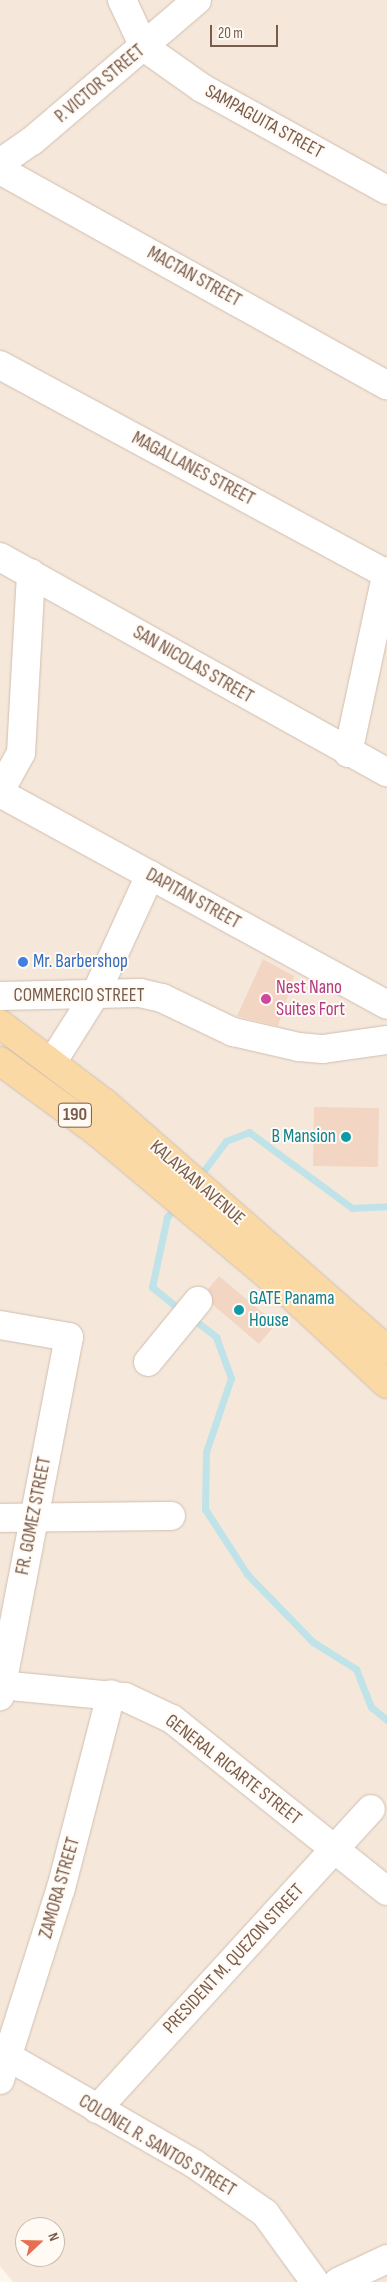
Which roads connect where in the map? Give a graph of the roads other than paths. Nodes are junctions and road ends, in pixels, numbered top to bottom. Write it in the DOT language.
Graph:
graph roads {
  1 [pos="122,0"];
  2 [pos="197,0"];
  3 [pos="144,47"];
  4 [pos="0,163"];
  5 [pos="0,170"];
  6 [pos="387,190"];
  7 [pos="0,365"];
  8 [pos="387,385"];
  9 [pos="0,558"];
  10 [pos="387,572"];
  11 [pos="31,573"];
  12 [pos="348,753"];
  13 [pos="387,772"];
  14 [pos="0,792"];
  15 [pos="150,875"];
  16 [pos="96,993"];
  17 [pos="0,996"];
  18 [pos="387,1005"];
  19 [pos="0,1024"];
  20 [pos="387,1040"];
  21 [pos="0,1061"];
  22 [pos="53,1061"];
  23 [pos="157,1165"];
  24 [pos="212,1212"];
  25 [pos="197,1301"];
  26 [pos="0,1325"];
  27 [pos="387,1350"];
  28 [pos="148,1362"];
  29 [pos="387,1384"];
  30 [pos="170,1516"];
  31 [pos="0,1518"];
  32 [pos="32,1520"];
  33 [pos="1,1689"];
  34 [pos="111,1694"];
  35 [pos="371,1809"];
  36 [pos="336,1851"];
  37 [pos="387,1891"];
  38 [pos="3,2063"];
  39 [pos="97,2110"];
  40 [pos="387,2259"];
  41 [pos="315,2282"];
  42 [pos="338,2282"];
  1 -- 3 [label="street"];
  2 -- 3 [label="street, P. VICTOR STREET"];
  3 -- 4 [label="street, P. VICTOR STREET"];
  3 -- 6 [label="street, SAMPAGUITA STREET"];
  5 -- 8 [label="street, MACTAN STREET"];
  7 -- 10 [label="street, MAGALLANES STREET"];
  9 -- 11 [label="street, SAN NICOLAS STREET"];
  10 -- 12 [label="street"];
  11 -- 12 [label="street, SAN NICOLAS STREET"];
  11 -- 14 [label="street"];
  12 -- 13 [label="street, SAN NICOLAS STREET"];
  14 -- 15 [label="street, DAPITAN STREET"];
  15 -- 16 [label="street"];
  15 -- 18 [label="street, DAPITAN STREET"];
  16 -- 17 [label="street, COMMERCIO STREET"];
  16 -- 20 [label="street, COMMERCIO STREET"];
  16 -- 22 [label="street"];
  19 -- 22 [label="main road, KALAYAAN AVENUE / 190"];
  21 -- 23 [label="main road, KALAYAAN AVENUE / 190"];
  22 -- 23 [label="main road, KALAYAAN AVENUE / 190"];
  23 -- 24 [label="main road, KALAYAAN AVENUE / 190"];
  24 -- 27 [label="main road, KALAYAAN AVENUE / 190"];
  24 -- 29 [label="main road, KALAYAAN AVENUE / 190"];
  25 -- 28 [label="street"];
  26 -- 32 [label="street, FR. GOMEZ STREET"];
  30 -- 32 [label="street"];
  31 -- 32 [label="street"];
  32 -- 33 [label="street, FR. GOMEZ STREET"];
  33 -- 34 [label="street, GENERAL RICARTE STREET"];
  34 -- 36 [label="street, GENERAL RICARTE STREET"];
  34 -- 38 [label="street, ZAMORA STREET"];
  35 -- 36 [label="street, PRESIDENT M. QUEZON STREET"];
  36 -- 37 [label="street, GENERAL RICARTE STREET"];
  36 -- 39 [label="street, PRESIDENT M. QUEZON STREET"];
  38 -- 39 [label="street, COLONEL R. SANTOS STREET"];
  39 -- 41 [label="street, COLONEL R. SANTOS STREET"];
  40 -- 42 [label="street"];
}
